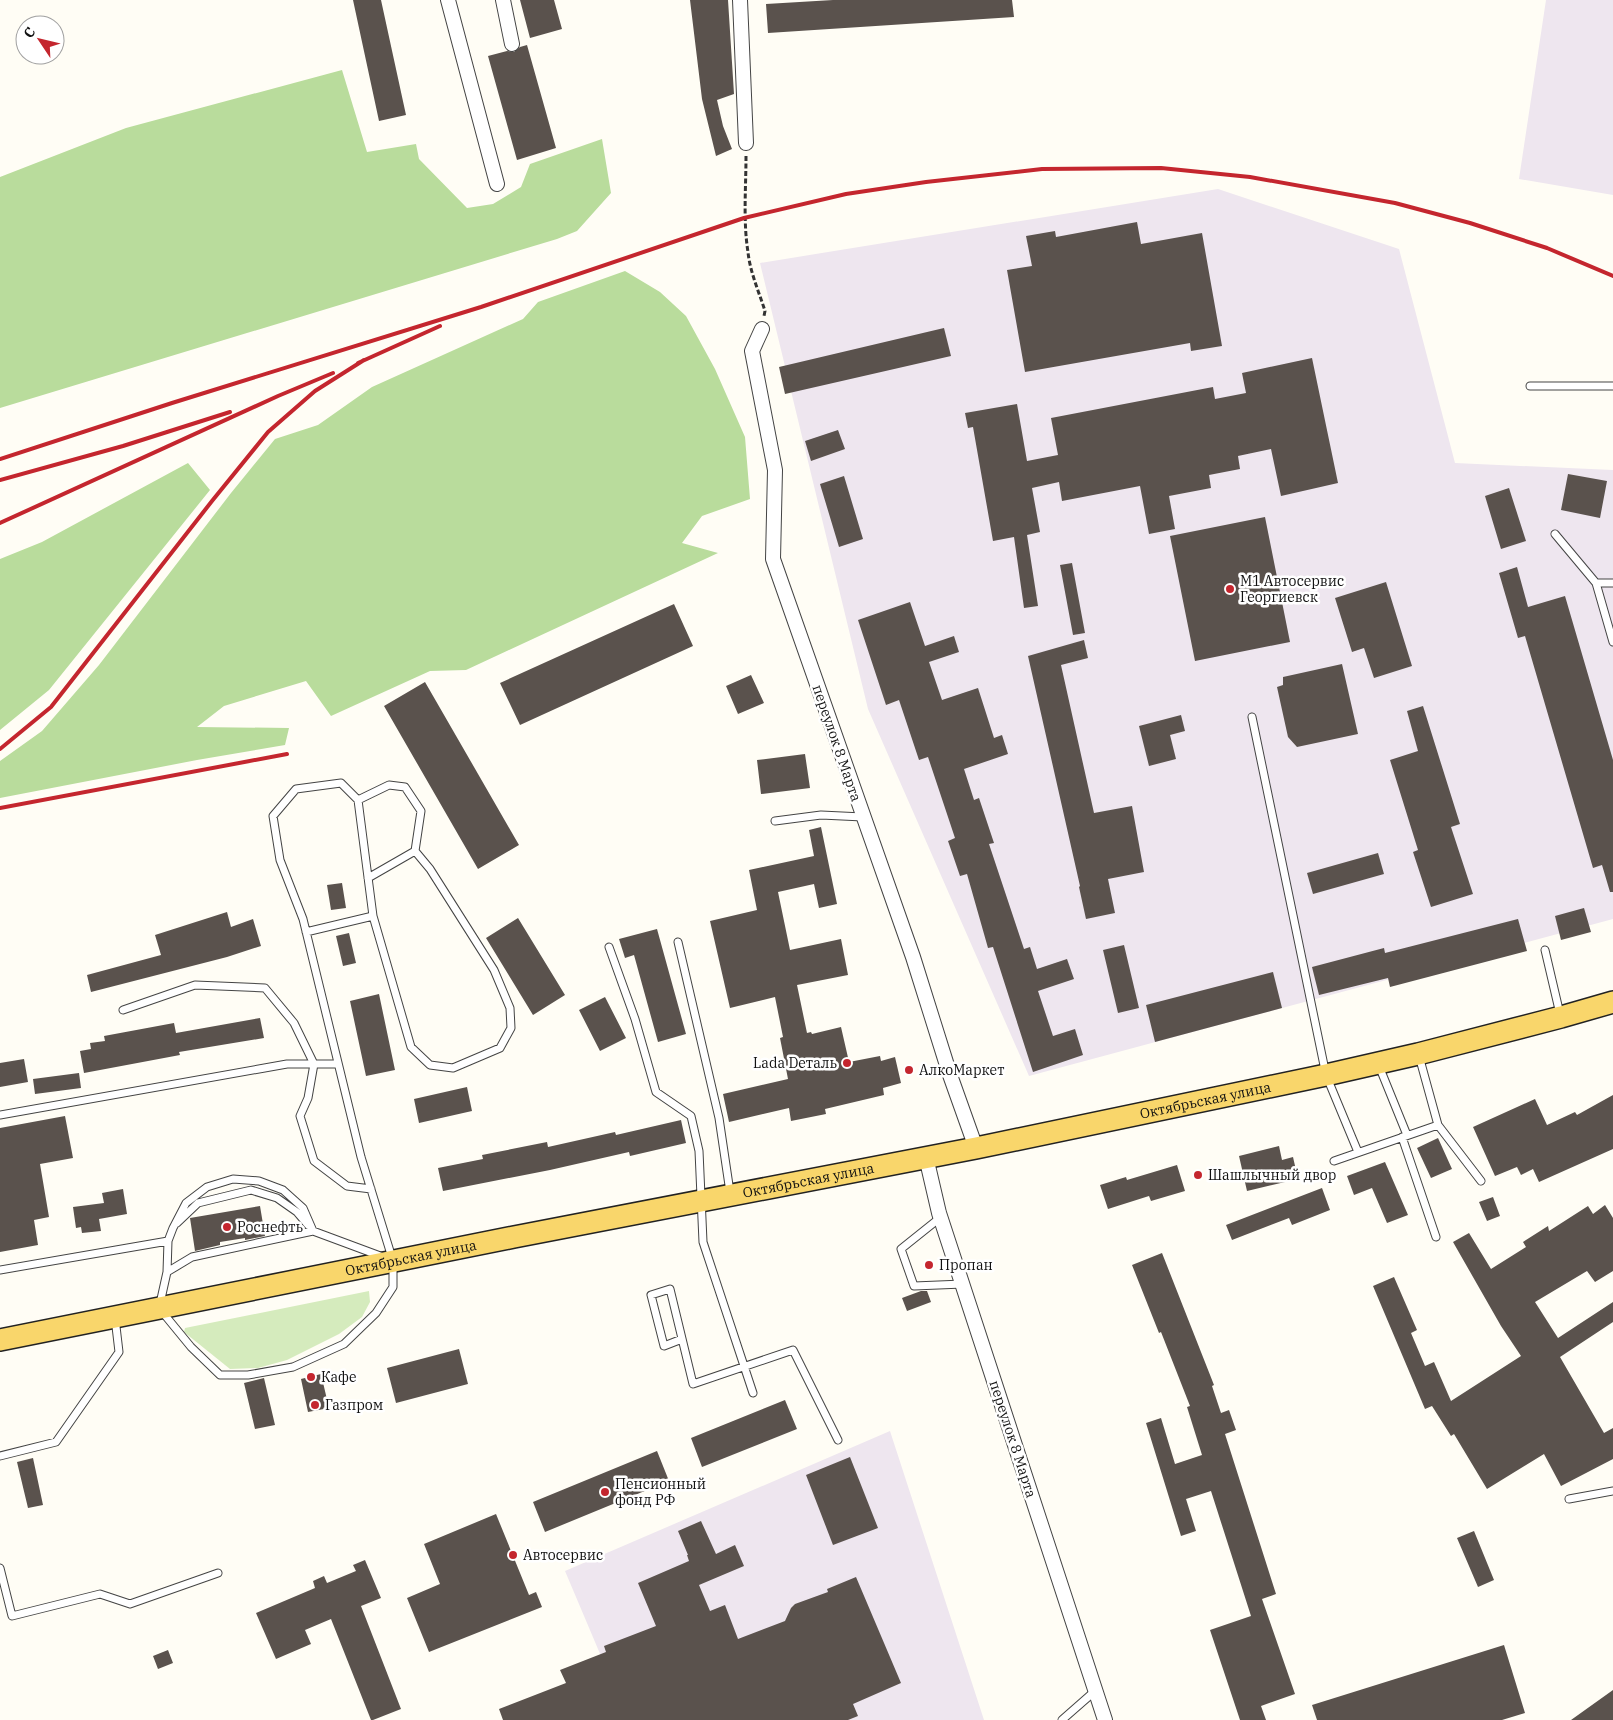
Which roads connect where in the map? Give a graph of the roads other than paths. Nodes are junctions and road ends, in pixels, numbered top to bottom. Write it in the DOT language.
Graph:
graph roads {
  1 [pos="448,0"];
  2 [pos="503,0"];
  3 [pos="740,0"];
  4 [pos="512,44"];
  5 [pos="746,143"];
  6 [pos="497,184"];
  7 [pos="762,329"];
  8 [pos="1530,386"];
  9 [pos="1613,386"];
  10 [pos="1555,534"];
  11 [pos="1596,583"];
  12 [pos="1613,583"];
  13 [pos="1613,642"];
  14 [pos="1252,717"];
  15 [pos="358,800"];
  16 [pos="863,817"];
  17 [pos="775,821"];
  18 [pos="415,851"];
  19 [pos="368,878"];
  20 [pos="372,916"];
  21 [pos="306,932"];
  22 [pos="678,942"];
  23 [pos="609,947"];
  24 [pos="1545,950"];
  25 [pos="1613,1002"];
  26 [pos="123,1010"];
  27 [pos="1561,1017"];
  28 [pos="1418,1054"];
  29 [pos="1378,1062"];
  30 [pos="314,1064"];
  31 [pos="338,1064"];
  32 [pos="1326,1075"];
  33 [pos="0,1116"];
  34 [pos="1438,1124"];
  35 [pos="1404,1136"];
  36 [pos="976,1148"];
  37 [pos="1358,1152"];
  38 [pos="926,1157"];
  39 [pos="1334,1161"];
  40 [pos="1481,1180"];
  41 [pos="371,1189"];
  42 [pos="730,1195"];
  43 [pos="700,1201"];
  44 [pos="941,1217"];
  45 [pos="172,1228"];
  46 [pos="313,1231"];
  47 [pos="1436,1237"];
  48 [pos="168,1241"];
  49 [pos="393,1261"];
  50 [pos="0,1270"];
  51 [pos="167,1272"];
  52 [pos="962,1284"];
  53 [pos="159,1308"];
  54 [pos="115,1318"];
  55 [pos="682,1338"];
  56 [pos="0,1340"];
  57 [pos="744,1366"];
  58 [pos="753,1393"];
  59 [pos="838,1440"];
  60 [pos="0,1456"];
  61 [pos="1613,1491"];
  62 [pos="1569,1499"];
  63 [pos="0,1568"];
  64 [pos="218,1573"];
  65 [pos="1095,1691"];
  66 [pos="1062,1720"];
  67 [pos="1105,1720"];
  1 -- 6 [label="street"];
  2 -- 4 [label="street"];
  3 -- 5 [label="street"];
  7 -- 16 [label="street, переулок 8 Марта"];
  8 -- 9 [label="lane"];
  10 -- 11 [label="lane"];
  11 -- 12 [label="lane"];
  11 -- 13 [label="lane"];
  14 -- 32 [label="lane"];
  15 -- 18 [label="lane"];
  15 -- 19 [label="lane"];
  15 -- 21 [label="lane"];
  16 -- 17 [label="lane"];
  16 -- 36 [label="street, переулок 8 Марта"];
  18 -- 19 [label="lane"];
  18 -- 20 [label="lane"];
  19 -- 20 [label="lane"];
  20 -- 21 [label="lane"];
  21 -- 31 [label="lane"];
  22 -- 42 [label="lane"];
  23 -- 43 [label="lane"];
  24 -- 27 [label="lane"];
  25 -- 27 [label="main road, Октябрьская улица"];
  26 -- 30 [label="lane"];
  27 -- 28 [label="main road, Октябрьская улица"];
  28 -- 29 [label="main road, Октябрьская улица"];
  28 -- 34 [label="lane"];
  29 -- 32 [label="main road, Октябрьская улица"];
  29 -- 35 [label="lane"];
  30 -- 31 [label="lane"];
  30 -- 33 [label="lane"];
  30 -- 41 [label="lane"];
  31 -- 41 [label="lane"];
  32 -- 36 [label="main road, Октябрьская улица"];
  32 -- 37 [label="lane"];
  34 -- 35 [label="lane"];
  34 -- 40 [label="lane"];
  35 -- 37 [label="lane"];
  35 -- 47 [label="lane"];
  36 -- 38 [label="main road, Октябрьская улица"];
  37 -- 39 [label="lane"];
  38 -- 42 [label="main road, Октябрьская улица"];
  38 -- 44 [label="street, переулок 8 Марта"];
  41 -- 49 [label="lane"];
  42 -- 43 [label="main road, Октябрьская улица"];
  43 -- 49 [label="main road, Октябрьская улица"];
  43 -- 57 [label="lane"];
  44 -- 52 [label="street, переулок 8 Марта"];
  44 -- 52 [label="lane"];
  45 -- 46 [label="lane"];
  45 -- 46 [label="lane"];
  45 -- 48 [label="lane"];
  46 -- 49 [label="lane"];
  46 -- 51 [label="lane"];
  48 -- 50 [label="lane"];
  48 -- 51 [label="lane"];
  49 -- 53 [label="main road, Октябрьская улица"];
  49 -- 53 [label="lane"];
  51 -- 53 [label="lane"];
  52 -- 65 [label="street, переулок 8 Марта"];
  53 -- 54 [label="main road, Октябрьская улица"];
  54 -- 56 [label="main road, Октябрьская улица"];
  54 -- 60 [label="lane"];
  55 -- 55 [label="lane"];
  55 -- 57 [label="lane"];
  57 -- 58 [label="lane"];
  57 -- 59 [label="lane"];
  61 -- 62 [label="lane"];
  63 -- 64 [label="lane"];
  65 -- 66 [label="lane"];
  65 -- 67 [label="street, переулок 8 Марта"];
}
